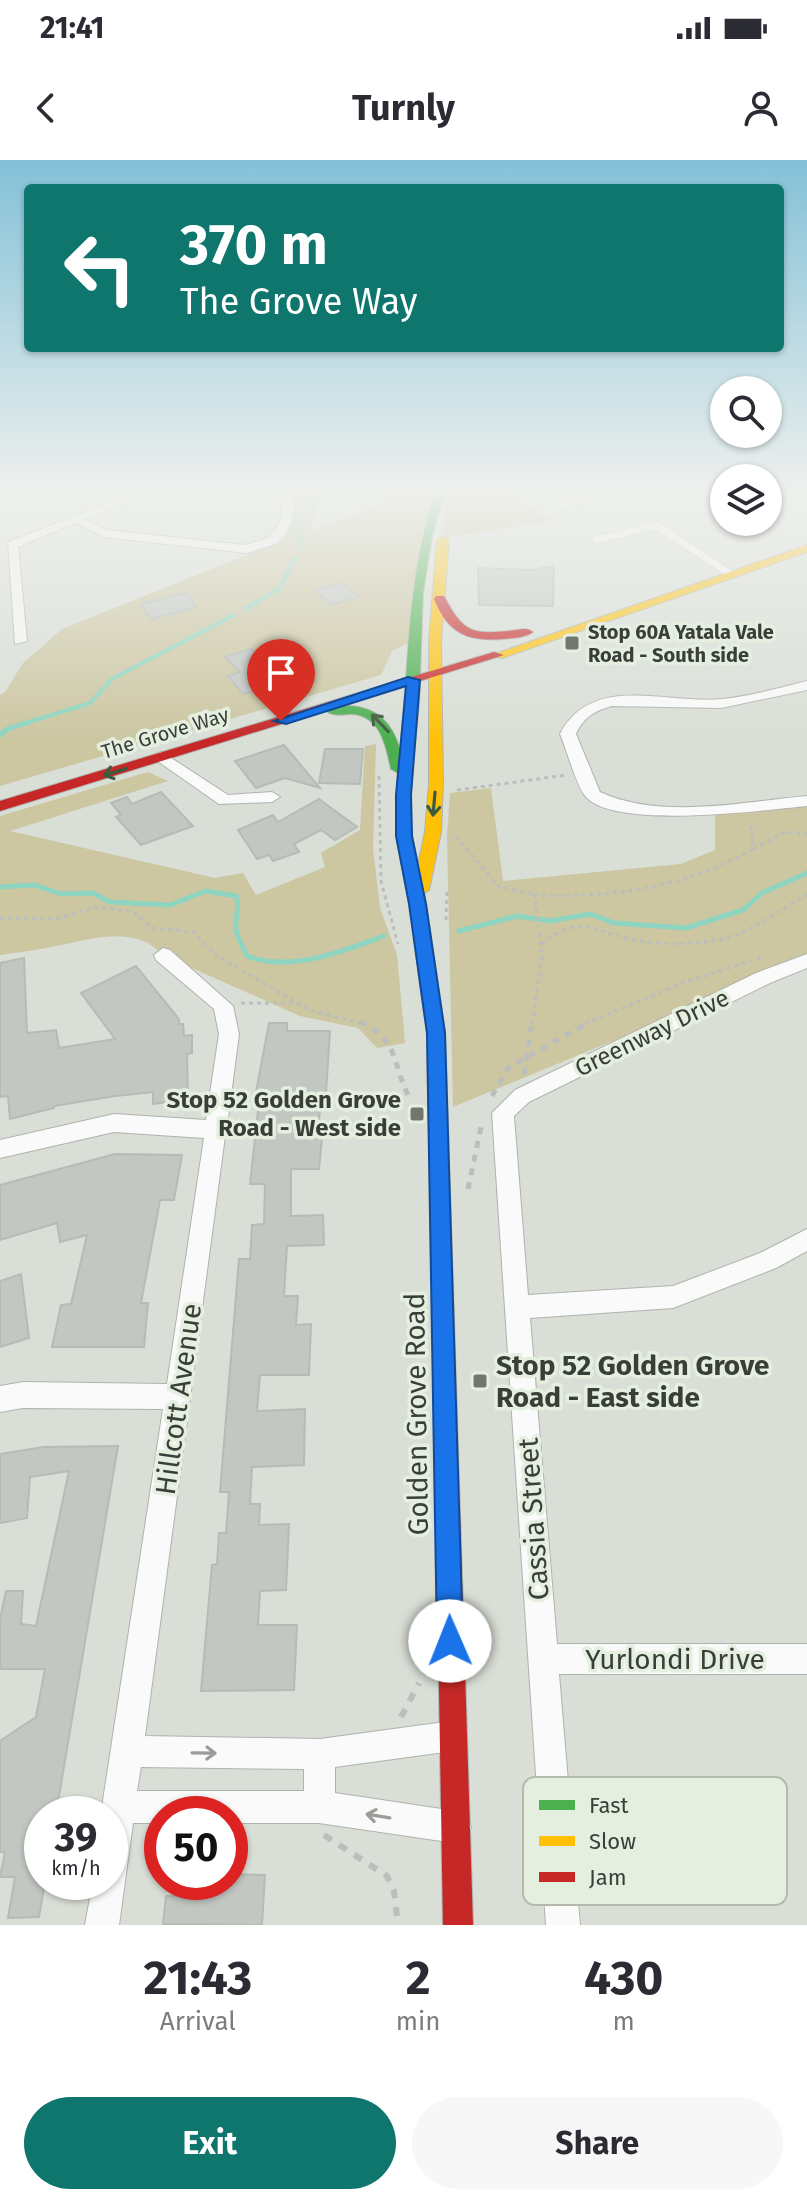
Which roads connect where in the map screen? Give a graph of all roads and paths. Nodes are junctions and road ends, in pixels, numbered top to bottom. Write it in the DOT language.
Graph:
graph roads {
  1 [pos="10,576"];
  2 [pos="420,576"];
  3 [pos="440,576"];
  4 [pos="719,576"];
  5 [pos="696,584"];
  6 [pos="440,599"];
  7 [pos="526,639"];
  8 [pos="20,641"];
  9 [pos="436,667"];
  10 [pos="413,673"];
  11 [pos="807,685"];
  12 [pos="436,698"];
  13 [pos="216,740"];
  14 [pos="162,757"];
  15 [pos="379,764"];
  16 [pos="585,780"];
  17 [pos="0,786"];
  18 [pos="454,790"];
  19 [pos="403,795"];
  20 [pos="272,797"];
  21 [pos="807,801"];
  22 [pos="0,806"];
  23 [pos="749,806"];
  24 [pos="807,834"];
  25 [pos="456,836"];
  26 [pos="753,849"];
  27 [pos="535,895"];
  28 [pos="807,895"];
  29 [pos="418,904"];
  30 [pos="0,918"];
  31 [pos="541,945"];
  32 [pos="163,955"];
  33 [pos="403,955"];
  34 [pos="807,961"];
  35 [pos="297,1003"];
  36 [pos="223,1006"];
  37 [pos="415,1092"];
  38 [pos="512,1104"];
  39 [pos="218,1130"];
  40 [pos="0,1149"];
  41 [pos="807,1239"];
  42 [pos="519,1307"];
  43 [pos="178,1397"];
  44 [pos="0,1399"];
  45 [pos="543,1659"];
  46 [pos="807,1659"];
  47 [pos="452,1736"];
  48 [pos="126,1751"];
  49 [pos="320,1754"];
  50 [pos="552,1777"];
  51 [pos="120,1796"];
  52 [pos="128,1807"];
  53 [pos="319,1807"];
  54 [pos="455,1827"];
  55 [pos="106,1900"];
  56 [pos="561,1905"];
  57 [pos="102,1925"];
  58 [pos="398,1925"];
  59 [pos="458,1925"];
  60 [pos="563,1925"];
  1 -- 8 [label="street"];
  2 -- 10 [label="main road, Golden Grove Road"];
  3 -- 6 [label="main road, Golden Grove Road"];
  4 -- 5 [label="main road"];
  5 -- 7 [label="main road"];
  5 -- 7 [label="main road"];
  6 -- 7 [label="main road"];
  6 -- 9 [label="main road, Golden Grove Road"];
  7 -- 9 [label="main road, The Grove Way"];
  7 -- 12 [label="main road"];
  9 -- 10 [label="main road, The Grove Way"];
  9 -- 12 [label="main road, Golden Grove Road"];
  10 -- 13 [label="main road, The Grove Way"];
  10 -- 17 [label="main road, The Grove Way"];
  10 -- 19 [label="main road, Golden Grove Road"];
  11 -- 16 [label="street"];
  12 -- 29 [label="main road, Golden Grove Road, one-way"];
  13 -- 14 [label="main road, The Grove Way"];
  19 -- 13 [label="main road, one-way"];
  14 -- 20 [label="street"];
  14 -- 22 [label="main road, The Grove Way, one-way"];
  15 -- 33 [label="path"];
  16 -- 18 [label="path"];
  16 -- 23 [label="street"];
  19 -- 29 [label="main road, Golden Grove Road"];
  21 -- 23 [label="street"];
  23 -- 26 [label="path"];
  24 -- 26 [label="path"];
  25 -- 27 [label="path"];
  26 -- 27 [label="path"];
  27 -- 31 [label="path"];
  28 -- 31 [label="path"];
  29 -- 47 [label="main road, Golden Grove Road"];
  30 -- 35 [label="path"];
  31 -- 38 [label="path"];
  32 -- 36 [label="street"];
  34 -- 38 [label="street, Greenway Drive"];
  35 -- 36 [label="path"];
  35 -- 37 [label="path"];
  36 -- 39 [label="street, Hillcott Avenue"];
  38 -- 42 [label="street, Cassia Street"];
  39 -- 40 [label="street"];
  39 -- 43 [label="street, Hillcott Avenue"];
  41 -- 42 [label="street"];
  42 -- 45 [label="street, Cassia Street"];
  43 -- 44 [label="street"];
  43 -- 48 [label="street, Hillcott Avenue"];
  45 -- 46 [label="street, Yurlondi Drive"];
  45 -- 50 [label="street, Cassia Street"];
  47 -- 49 [label="street"];
  47 -- 54 [label="main road, Golden Grove Road"];
  48 -- 49 [label="street, one-way"];
  48 -- 51 [label="street, Hillcott Avenue"];
  49 -- 53 [label="street"];
  52 -- 53 [label="street"];
  54 -- 53 [label="street, one-way"];
  53 -- 58 [label="path"];
  54 -- 59 [label="main road, Golden Grove Road"];
  55 -- 57 [label="street"];
  56 -- 60 [label="street, Cassia Street"];
}
